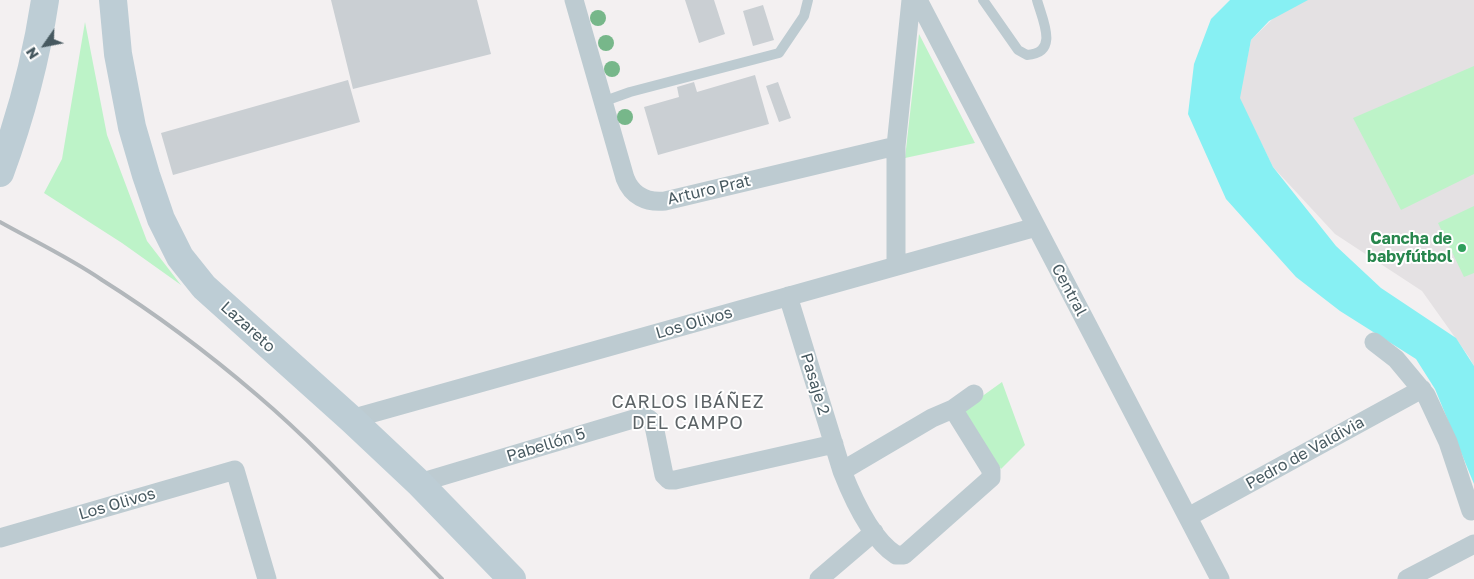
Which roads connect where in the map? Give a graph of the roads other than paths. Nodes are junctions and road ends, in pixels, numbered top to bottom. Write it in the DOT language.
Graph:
graph roads {
  1 [pos="44,0"];
  2 [pos="113,0"];
  3 [pos="574,0"];
  4 [pos="808,0"];
  5 [pos="911,0"];
  6 [pos="918,0"];
  7 [pos="983,0"];
  8 [pos="1037,0"];
  9 [pos="602,102"];
  10 [pos="896,146"];
  11 [pos="0,173"];
  12 [pos="1036,227"];
  13 [pos="896,266"];
  14 [pos="788,296"];
  15 [pos="1374,342"];
  16 [pos="1422,390"];
  17 [pos="974,394"];
  18 [pos="952,409"];
  19 [pos="351,419"];
  20 [pos="834,444"];
  21 [pos="842,471"];
  22 [pos="419,483"];
  23 [pos="1471,511"];
  24 [pos="1188,517"];
  25 [pos="874,532"];
  26 [pos="0,538"];
  27 [pos="1474,544"];
  28 [pos="267,579"];
  29 [pos="512,579"];
  30 [pos="819,579"];
  31 [pos="1220,579"];
  32 [pos="1407,579"];
  1 -- 11 [label="street"];
  2 -- 19 [label="street, Lazareto"];
  3 -- 9 [label="street, Arturo Prat"];
  4 -- 9 [label="lane"];
  5 -- 10 [label="street"];
  6 -- 12 [label="street, Central"];
  7 -- 8 [label="lane"];
  9 -- 10 [label="street, Arturo Prat"];
  10 -- 13 [label="street"];
  12 -- 13 [label="street, Los Olivos"];
  12 -- 24 [label="street, Central"];
  13 -- 14 [label="street, Los Olivos"];
  14 -- 19 [label="street, Los Olivos"];
  14 -- 20 [label="street, Pasaje 2"];
  15 -- 16 [label="street"];
  16 -- 23 [label="street"];
  16 -- 24 [label="street, Pedro de Valdivia"];
  17 -- 18 [label="street"];
  18 -- 21 [label="street"];
  18 -- 25 [label="street, Pasaje 2"];
  19 -- 22 [label="street, Lazareto"];
  20 -- 21 [label="street, Pasaje 2"];
  20 -- 22 [label="street, Pabellón 5"];
  21 -- 25 [label="street, Pasaje 2"];
  22 -- 29 [label="street, Lazareto"];
  24 -- 31 [label="street, Central"];
  25 -- 30 [label="street"];
  26 -- 28 [label="street, Los Olivos"];
  27 -- 32 [label="street"];
}
